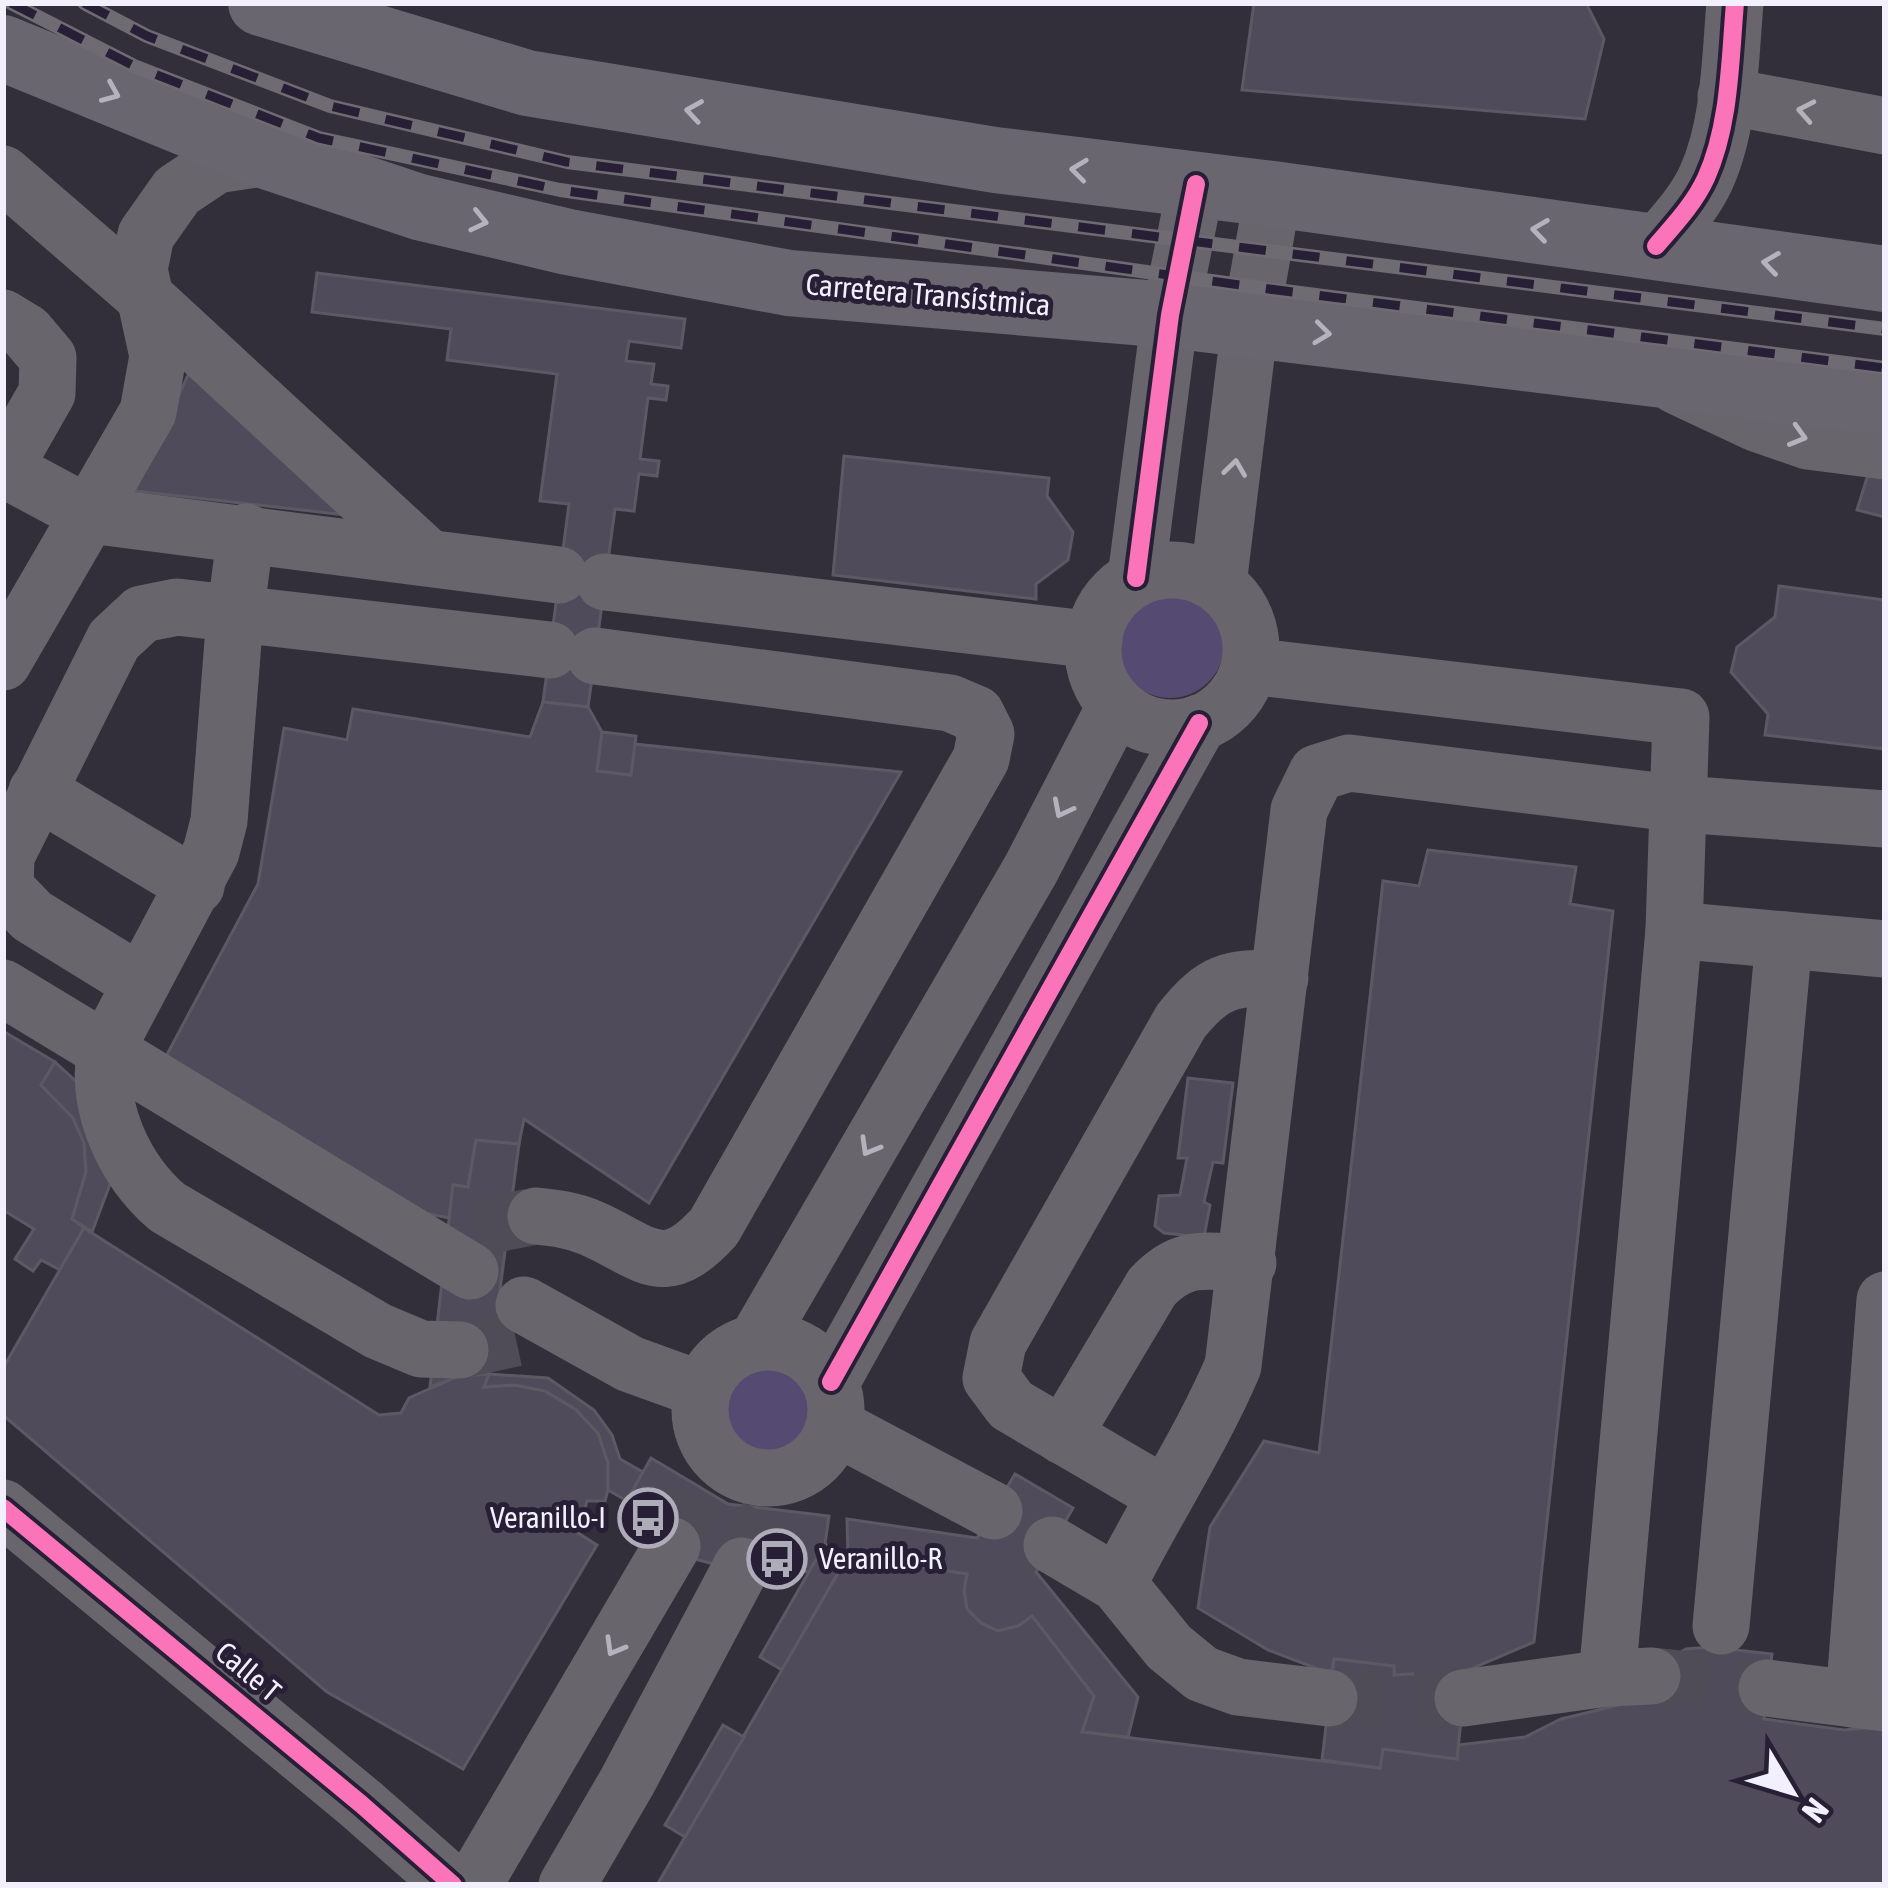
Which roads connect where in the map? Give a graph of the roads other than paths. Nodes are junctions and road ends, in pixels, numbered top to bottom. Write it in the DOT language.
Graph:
graph roads {
  1 [pos="261,3"];
  2 [pos="1735,3"];
  3 [pos="3,47"];
  4 [pos="1726,96"];
  5 [pos="1885,126"];
  6 [pos="269,158"];
  7 [pos="3,174"];
  8 [pos="1196,184"];
  9 [pos="1273,194"];
  10 [pos="1656,246"];
  11 [pos="1885,279"];
  12 [pos="145,296"];
  13 [pos="1170,315"];
  14 [pos="3,318"];
  15 [pos="1250,324"];
  16 [pos="1652,374"];
  17 [pos="1885,402"];
  18 [pos="1885,451"];
  19 [pos="3,470"];
  20 [pos="90,515"];
  21 [pos="246,532"];
  22 [pos="424,555"];
  23 [pos="1136,578"];
  24 [pos="605,582"];
  25 [pos="1219,584"];
  26 [pos="235,616"];
  27 [pos="1094,640"];
  28 [pos="595,656"];
  29 [pos="3,662"];
  30 [pos="1250,666"];
  31 [pos="1116,705"];
  32 [pos="1199,723"];
  33 [pos="37,791"];
  34 [pos="1682,804"];
  35 [pos="1885,819"];
  36 [pos="196,886"];
  37 [pos="1674,930"];
  38 [pos="1784,940"];
  39 [pos="1885,949"];
  40 [pos="1280,978"];
  41 [pos="141,983"];
  42 [pos="3,988"];
  43 [pos="105,1052"];
  44 [pos="536,1216"];
  45 [pos="461,1250"];
  46 [pos="1248,1263"];
  47 [pos="1885,1300"];
  48 [pos="533,1321"];
  49 [pos="756,1342"];
  50 [pos="460,1350"];
  51 [pos="832,1404"];
  52 [pos="702,1409"];
  53 [pos="1063,1436"];
  54 [pos="700,1487"];
  55 [pos="1163,1494"];
  56 [pos="3,1508"];
  57 [pos="994,1511"];
  58 [pos="1052,1545"];
  59 [pos="672,1546"];
  60 [pos="742,1566"];
  61 [pos="1118,1583"];
  62 [pos="1721,1626"];
  63 [pos="1767,1688"];
  64 [pos="1462,1697"];
  65 [pos="1329,1698"];
  66 [pos="1870,1701"];
  67 [pos="560,1741"];
  68 [pos="627,1782"];
  69 [pos="453,1885"];
  70 [pos="473,1885"];
  71 [pos="567,1885"];
  8 -- 1 [label="main road, one-way"];
  2 -- 4 [label="street"];
  3 -- 6 [label="main road, Carretera Transístmica, one-way"];
  5 -- 4 [label="street, one-way"];
  4 -- 10 [label="street"];
  6 -- 12 [label="street"];
  6 -- 13 [label="main road, Carretera Transístmica, one-way"];
  7 -- 12 [label="street"];
  8 -- 9 [label="main road"];
  8 -- 13 [label="street"];
  10 -- 9 [label="main road, one-way"];
  9 -- 15 [label="street"];
  11 -- 10 [label="main road, one-way"];
  12 -- 20 [label="street"];
  12 -- 22 [label="street"];
  13 -- 15 [label="main road, Carretera Transístmica"];
  13 -- 23 [label="street"];
  14 -- 19 [label="street"];
  15 -- 16 [label="main road, Carretera Transístmica, one-way"];
  25 -- 15 [label="street, one-way"];
  16 -- 17 [label="main road, Carretera Transístmica"];
  16 -- 18 [label="street, one-way"];
  19 -- 20 [label="street"];
  20 -- 21 [label="street"];
  20 -- 29 [label="street"];
  21 -- 22 [label="street"];
  21 -- 26 [label="street"];
  22 -- 24 [label="street"];
  23 -- 25 [label="street"];
  23 -- 27 [label="street"];
  24 -- 27 [label="street"];
  24 -- 28 [label="street"];
  25 -- 30 [label="street"];
  26 -- 28 [label="street"];
  26 -- 33 [label="street"];
  26 -- 36 [label="street"];
  27 -- 31 [label="street"];
  28 -- 44 [label="street"];
  30 -- 32 [label="street"];
  30 -- 34 [label="street"];
  31 -- 32 [label="street"];
  31 -- 49 [label="street, one-way"];
  32 -- 51 [label="street"];
  33 -- 36 [label="street"];
  33 -- 41 [label="street"];
  34 -- 35 [label="street"];
  34 -- 37 [label="street"];
  34 -- 40 [label="street"];
  36 -- 41 [label="street"];
  37 -- 38 [label="street"];
  37 -- 64 [label="street"];
  38 -- 39 [label="street"];
  38 -- 62 [label="street"];
  40 -- 46 [label="street"];
  40 -- 53 [label="street"];
  41 -- 43 [label="street"];
  42 -- 43 [label="street"];
  43 -- 45 [label="street"];
  43 -- 50 [label="street"];
  46 -- 53 [label="street"];
  46 -- 55 [label="street"];
  47 -- 66 [label="street"];
  48 -- 52 [label="street"];
  49 -- 51 [label="street"];
  49 -- 52 [label="street"];
  51 -- 52 [label="street"];
  51 -- 57 [label="street"];
  52 -- 54 [label="street"];
  53 -- 55 [label="street"];
  55 -- 61 [label="street"];
  56 -- 69 [label="street, Calle T"];
  58 -- 61 [label="street"];
  59 -- 67 [label="street, one-way"];
  60 -- 68 [label="street"];
  61 -- 65 [label="street"];
  63 -- 66 [label="street"];
  67 -- 68 [label="street"];
  67 -- 70 [label="street"];
  68 -- 71 [label="street"];
}
